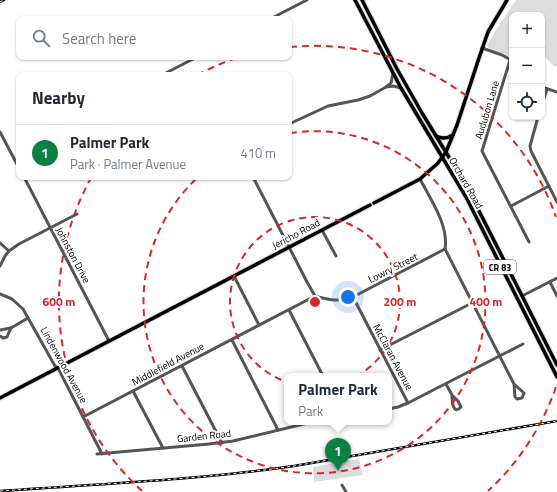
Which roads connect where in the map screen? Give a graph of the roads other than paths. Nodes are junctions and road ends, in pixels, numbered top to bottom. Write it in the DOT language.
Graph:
graph roads {
  1 [pos="307,0"];
  2 [pos="355,0"];
  3 [pos="362,0"];
  4 [pos="507,0"];
  5 [pos="276,16"];
  6 [pos="482,48"];
  7 [pos="190,60"];
  8 [pos="509,60"];
  9 [pos="509,67"];
  10 [pos="170,71"];
  11 [pos="393,73"];
  12 [pos="386,87"];
  13 [pos="401,88"];
  14 [pos="547,89"];
  15 [pos="557,92"];
  16 [pos="545,95"];
  17 [pos="537,120"];
  18 [pos="292,123"];
  19 [pos="0,132"];
  20 [pos="453,135"];
  21 [pos="436,136"];
  22 [pos="446,152"];
  23 [pos="442,157"];
  24 [pos="16,162"];
  25 [pos="420,179"];
  26 [pos="26,180"];
  27 [pos="256,180"];
  28 [pos="549,186"];
  29 [pos="374,202"];
  30 [pos="557,202"];
  31 [pos="370,205"];
  32 [pos="510,206"];
  33 [pos="77,214"];
  34 [pos="50,227"];
  35 [pos="322,230"];
  36 [pos="529,242"];
  37 [pos="0,243"];
  38 [pos="290,247"];
  39 [pos="445,250"];
  40 [pos="9,252"];
  41 [pos="336,256"];
  42 [pos="0,266"];
  43 [pos="234,276"];
  44 [pos="557,278"];
  45 [pos="550,282"];
  46 [pos="0,294"];
  47 [pos="315,296"];
  48 [pos="522,296"];
  49 [pos="557,296"];
  50 [pos="353,297"];
  51 [pos="472,302"];
  52 [pos="289,310"];
  53 [pos="28,318"];
  54 [pos="259,325"];
  55 [pos="11,328"];
  56 [pos="0,330"];
  57 [pos="0,336"];
  58 [pos="232,340"];
  59 [pos="109,341"];
  60 [pos="524,344"];
  61 [pos="380,350"];
  62 [pos="500,356"];
  63 [pos="557,365"];
  64 [pos="182,366"];
  65 [pos="58,368"];
  66 [pos="321,373"];
  67 [pos="557,377"];
  68 [pos="446,384"];
  69 [pos="514,384"];
  70 [pos="133,391"];
  71 [pos="452,396"];
  72 [pos="0,398"];
  73 [pos="408,403"];
  74 [pos="392,408"];
  75 [pos="84,417"];
  76 [pos="299,425"];
  77 [pos="278,430"];
  78 [pos="222,443"];
  79 [pos="163,448"];
  80 [pos="96,454"];
  81 [pos="102,454"];
  82 [pos="342,485"];
  83 [pos="346,492"];
  1 -- 5 [label="street"];
  2 -- 11 [label="main road, Orchard Road / CR 83"];
  3 -- 21 [label="main road, Orchard Road / CR 83"];
  4 -- 6 [label="main road, Jericho Road"];
  6 -- 8 [label="street"];
  6 -- 20 [label="main road, Jericho Road"];
  7 -- 10 [label="street"];
  9 -- 32 [label="street, Audubon Lane"];
  11 -- 12 [label="street"];
  11 -- 13 [label="main road, Orchard Road / CR 83"];
  12 -- 13 [label="street"];
  12 -- 18 [label="street"];
  13 -- 23 [label="main road, Orchard Road / CR 83"];
  14 -- 15 [label="street"];
  14 -- 16 [label="street"];
  17 -- 28 [label="street"];
  19 -- 24 [label="street"];
  20 -- 21 [label="main road"];
  20 -- 22 [label="main road, Jericho Road"];
  21 -- 22 [label="main road, Orchard Road / CR 83"];
  22 -- 23 [label="main road, Jericho Road"];
  22 -- 48 [label="main road, Orchard Road / CR 83"];
  23 -- 25 [label="main road, Jericho Road"];
  23 -- 67 [label="main road, Orchard Road / CR 83"];
  25 -- 29 [label="main road, Jericho Road"];
  25 -- 39 [label="street"];
  26 -- 34 [label="street, Johnston Drive"];
  27 -- 38 [label="street"];
  28 -- 30 [label="street"];
  28 -- 32 [label="street"];
  29 -- 31 [label="street, Jericho Road"];
  31 -- 35 [label="main road, Jericho Road"];
  32 -- 36 [label="street, Audubon Lane"];
  33 -- 34 [label="street"];
  34 -- 40 [label="street"];
  34 -- 59 [label="street, Johnston Drive"];
  35 -- 38 [label="main road, Jericho Road"];
  35 -- 41 [label="street"];
  37 -- 40 [label="street"];
  38 -- 43 [label="main road, Jericho Road"];
  38 -- 47 [label="street"];
  39 -- 50 [label="street, Lowry Street"];
  39 -- 51 [label="street"];
  40 -- 42 [label="street"];
  43 -- 54 [label="street"];
  43 -- 59 [label="main road, Jericho Road"];
  44 -- 45 [label="street"];
  45 -- 48 [label="street"];
  45 -- 49 [label="street"];
  46 -- 53 [label="street, Lindenwood Avenue"];
  47 -- 50 [label="street, Lowry Street"];
  47 -- 52 [label="street"];
  48 -- 63 [label="main road, Orchard Road / CR 83"];
  50 -- 61 [label="street, McClaran Avenue"];
  51 -- 61 [label="street"];
  51 -- 62 [label="street"];
  52 -- 54 [label="street"];
  52 -- 66 [label="street"];
  53 -- 55 [label="street"];
  53 -- 65 [label="street, Lindenwood Avenue"];
  54 -- 58 [label="street, Middlefield Avenue"];
  55 -- 56 [label="street"];
  55 -- 57 [label="street"];
  58 -- 64 [label="street, Middlefield Avenue"];
  58 -- 77 [label="street"];
  59 -- 65 [label="main road, Jericho Road"];
  60 -- 62 [label="street"];
  61 -- 73 [label="street, McClaran Avenue"];
  62 -- 68 [label="street"];
  62 -- 69 [label="street"];
  64 -- 70 [label="street, Middlefield Avenue"];
  64 -- 78 [label="street"];
  65 -- 72 [label="main road, Jericho Road"];
  65 -- 75 [label="street, Lindenwood Avenue"];
  68 -- 71 [label="street"];
  68 -- 73 [label="street"];
  69 -- 69 [label="street"];
  70 -- 75 [label="street, Middlefield Avenue"];
  70 -- 79 [label="street"];
  73 -- 74 [label="street"];
  75 -- 81 [label="street, Lindenwood Avenue"];
  76 -- 77 [label="street, Garden Road"];
  77 -- 78 [label="street, Garden Road"];
  78 -- 79 [label="street, Garden Road"];
  79 -- 81 [label="street, Garden Road"];
  80 -- 81 [label="street, Garden Road"];
  82 -- 83 [label="street"];
}
